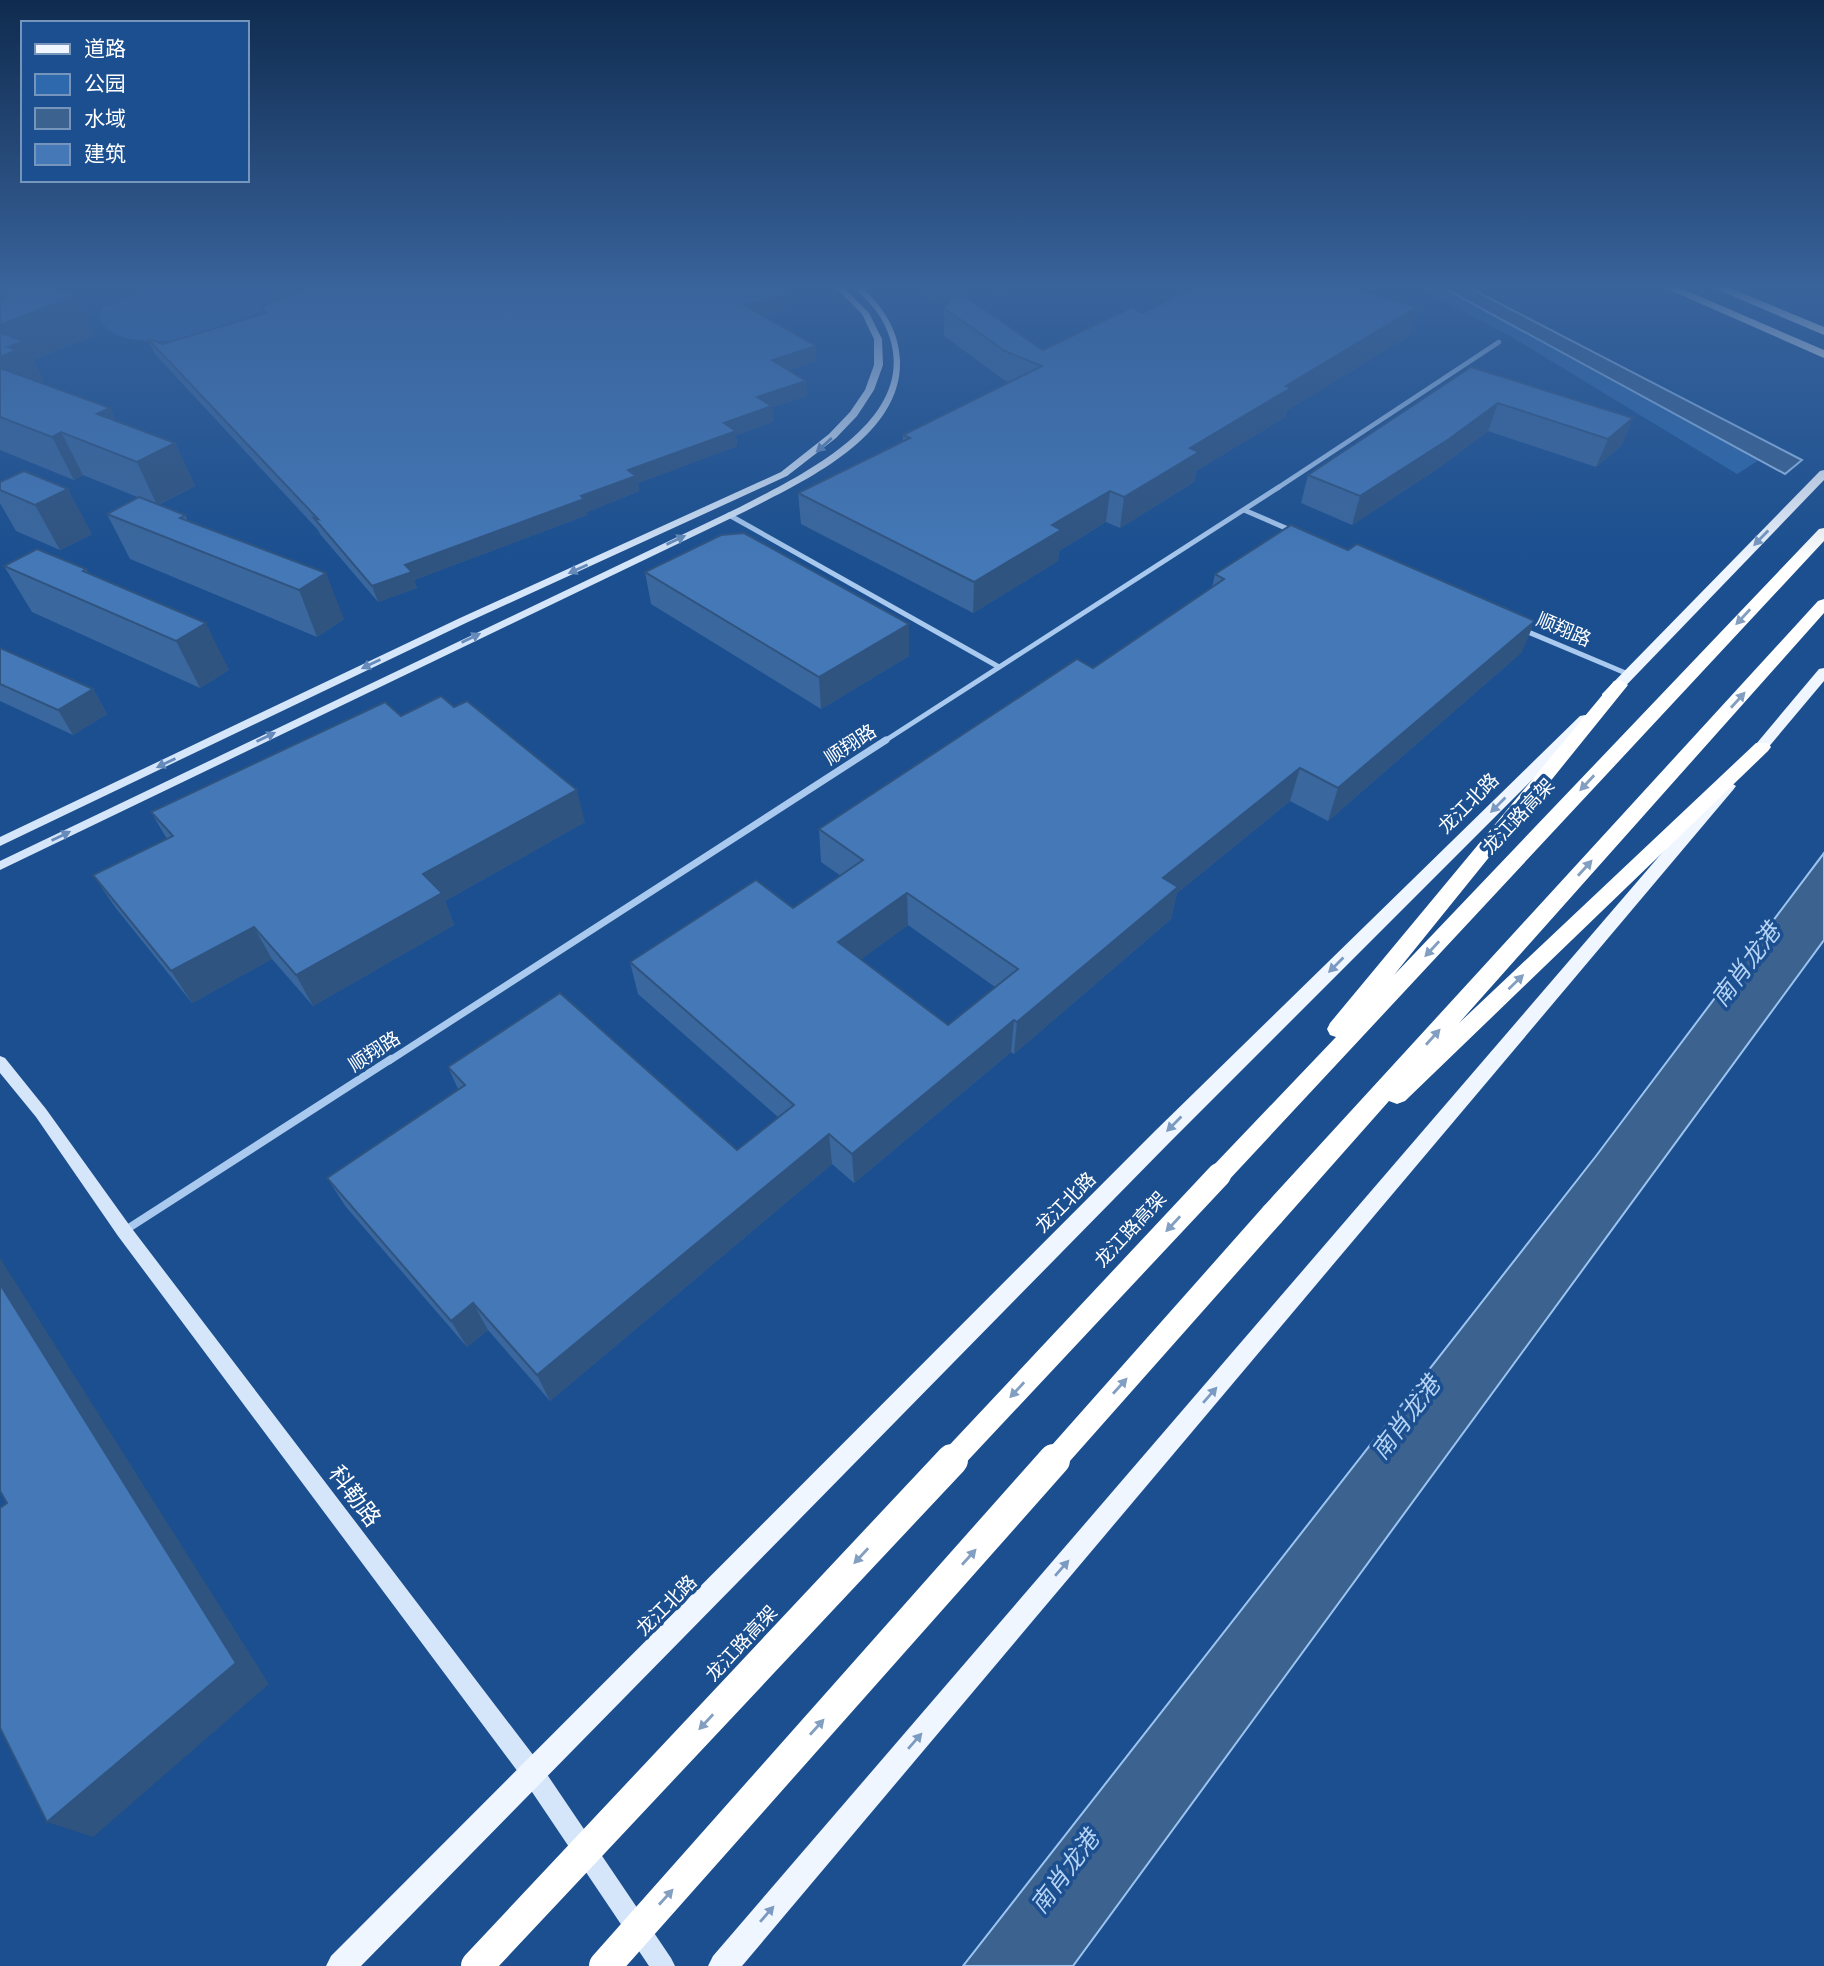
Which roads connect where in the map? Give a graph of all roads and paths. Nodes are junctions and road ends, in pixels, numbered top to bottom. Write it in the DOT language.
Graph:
graph roads {
  1 [pos="876,379"];
  2 [pos="899,379"];
  3 [pos="1443,379"];
  4 [pos="1824,473"];
  5 [pos="1244,510"];
  6 [pos="729,515"];
  7 [pos="1824,532"];
  8 [pos="1308,538"];
  9 [pos="1824,604"];
  10 [pos="1513,625"];
  11 [pos="999,667"];
  12 [pos="1824,672"];
  13 [pos="1624,680"];
  14 [pos="1762,747"];
  15 [pos="0,842"];
  16 [pos="0,866"];
  17 [pos="0,1062"];
  18 [pos="1219,1175"];
  19 [pos="1272,1215"];
  20 [pos="124,1231"];
  21 [pos="532,1772"];
  22 [pos="341,1966"];
  23 [pos="477,1966"];
  24 [pos="605,1966"];
  25 [pos="663,1966"];
  26 [pos="723,1966"];
  1 -- 15 [label="street, one-way"];
  2 -- 6 [label="street"];
  3 -- 5 [label="street, 顺翔路"];
  4 -- 13 [label="main road, 龙江北路, one-way"];
  5 -- 8 [label="street"];
  5 -- 11 [label="street, 顺翔路"];
  6 -- 11 [label="street"];
  16 -- 6 [label="street, one-way"];
  7 -- 18 [label="highway, 龙江路高架, one-way"];
  19 -- 9 [label="highway, one-way"];
  10 -- 13 [label="street, 顺翔路"];
  11 -- 20 [label="street, 顺翔路"];
  12 -- 14 [label="main road"];
  13 -- 18 [label="highway"];
  13 -- 21 [label="main road, 龙江北路, one-way"];
  19 -- 14 [label="highway, one-way"];
  26 -- 14 [label="main road, one-way"];
  17 -- 20 [label="street, 科勒路"];
  18 -- 23 [label="highway, 龙江路高架, one-way, bridge"];
  24 -- 19 [label="highway, one-way, bridge"];
  20 -- 21 [label="street, 科勒路"];
  21 -- 22 [label="main road, 龙江北路"];
  21 -- 25 [label="street, 科勒路"];
}
